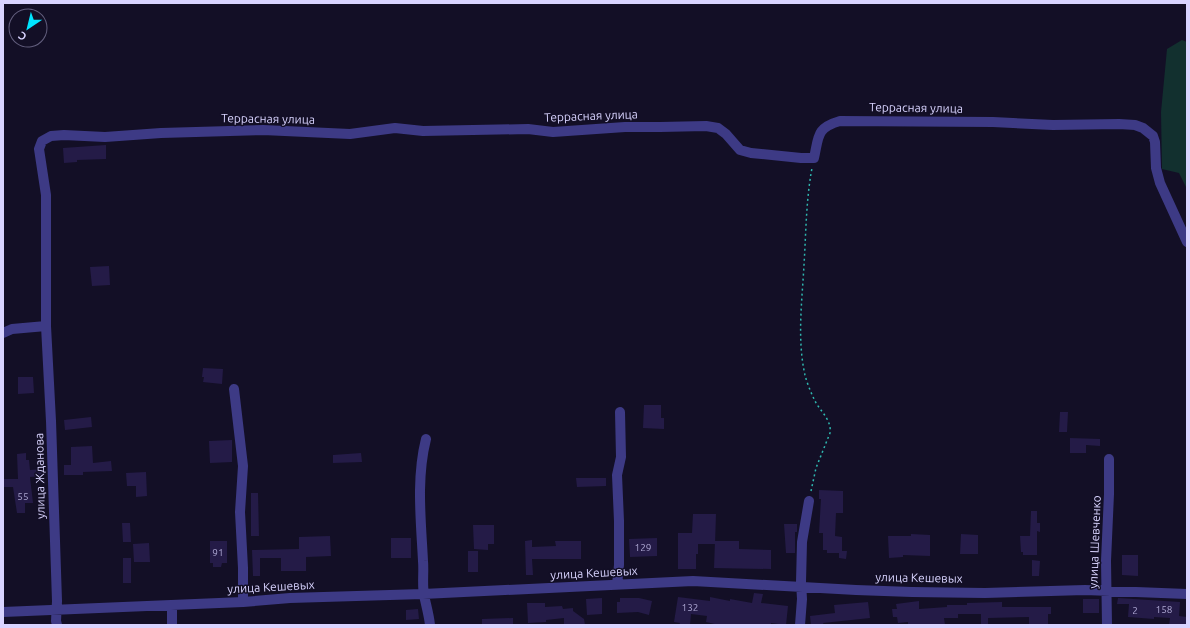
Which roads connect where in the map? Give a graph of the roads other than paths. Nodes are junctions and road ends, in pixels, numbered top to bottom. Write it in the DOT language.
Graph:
graph roads {
  1 [pos="1187,242"];
  2 [pos="46,326"];
  3 [pos="3,333"];
  4 [pos="234,389"];
  5 [pos="620,412"];
  6 [pos="426,439"];
  7 [pos="1109,459"];
  8 [pos="809,501"];
  9 [pos="617,585"];
  10 [pos="802,587"];
  11 [pos="1106,591"];
  12 [pos="423,594"];
  13 [pos="1187,594"];
  14 [pos="243,602"];
  15 [pos="172,605"];
  16 [pos="56,610"];
  17 [pos="3,612"];
  18 [pos="57,625"];
  19 [pos="172,625"];
  20 [pos="430,625"];
  21 [pos="800,625"];
  22 [pos="1107,625"];
  1 -- 2 [label="street, Террасная улица"];
  2 -- 3 [label="street"];
  2 -- 16 [label="street, улица Жданова"];
  4 -- 14 [label="street"];
  5 -- 9 [label="street"];
  6 -- 12 [label="street"];
  7 -- 11 [label="street, улица Шевченко"];
  8 -- 10 [label="street"];
  9 -- 10 [label="street, улица Кешевых"];
  9 -- 12 [label="street, улица Кешевых"];
  10 -- 11 [label="street, улица Кешевых"];
  10 -- 21 [label="street"];
  11 -- 13 [label="street, улица Кешевых"];
  11 -- 22 [label="street, улица Шевченко"];
  12 -- 14 [label="street, улица Кешевых"];
  12 -- 20 [label="street"];
  14 -- 15 [label="street, улица Кешевых"];
  15 -- 16 [label="street, улица Кешевых"];
  15 -- 19 [label="street"];
  16 -- 17 [label="street, улица Кешевых"];
  16 -- 18 [label="street, улица Жданова"];
}
